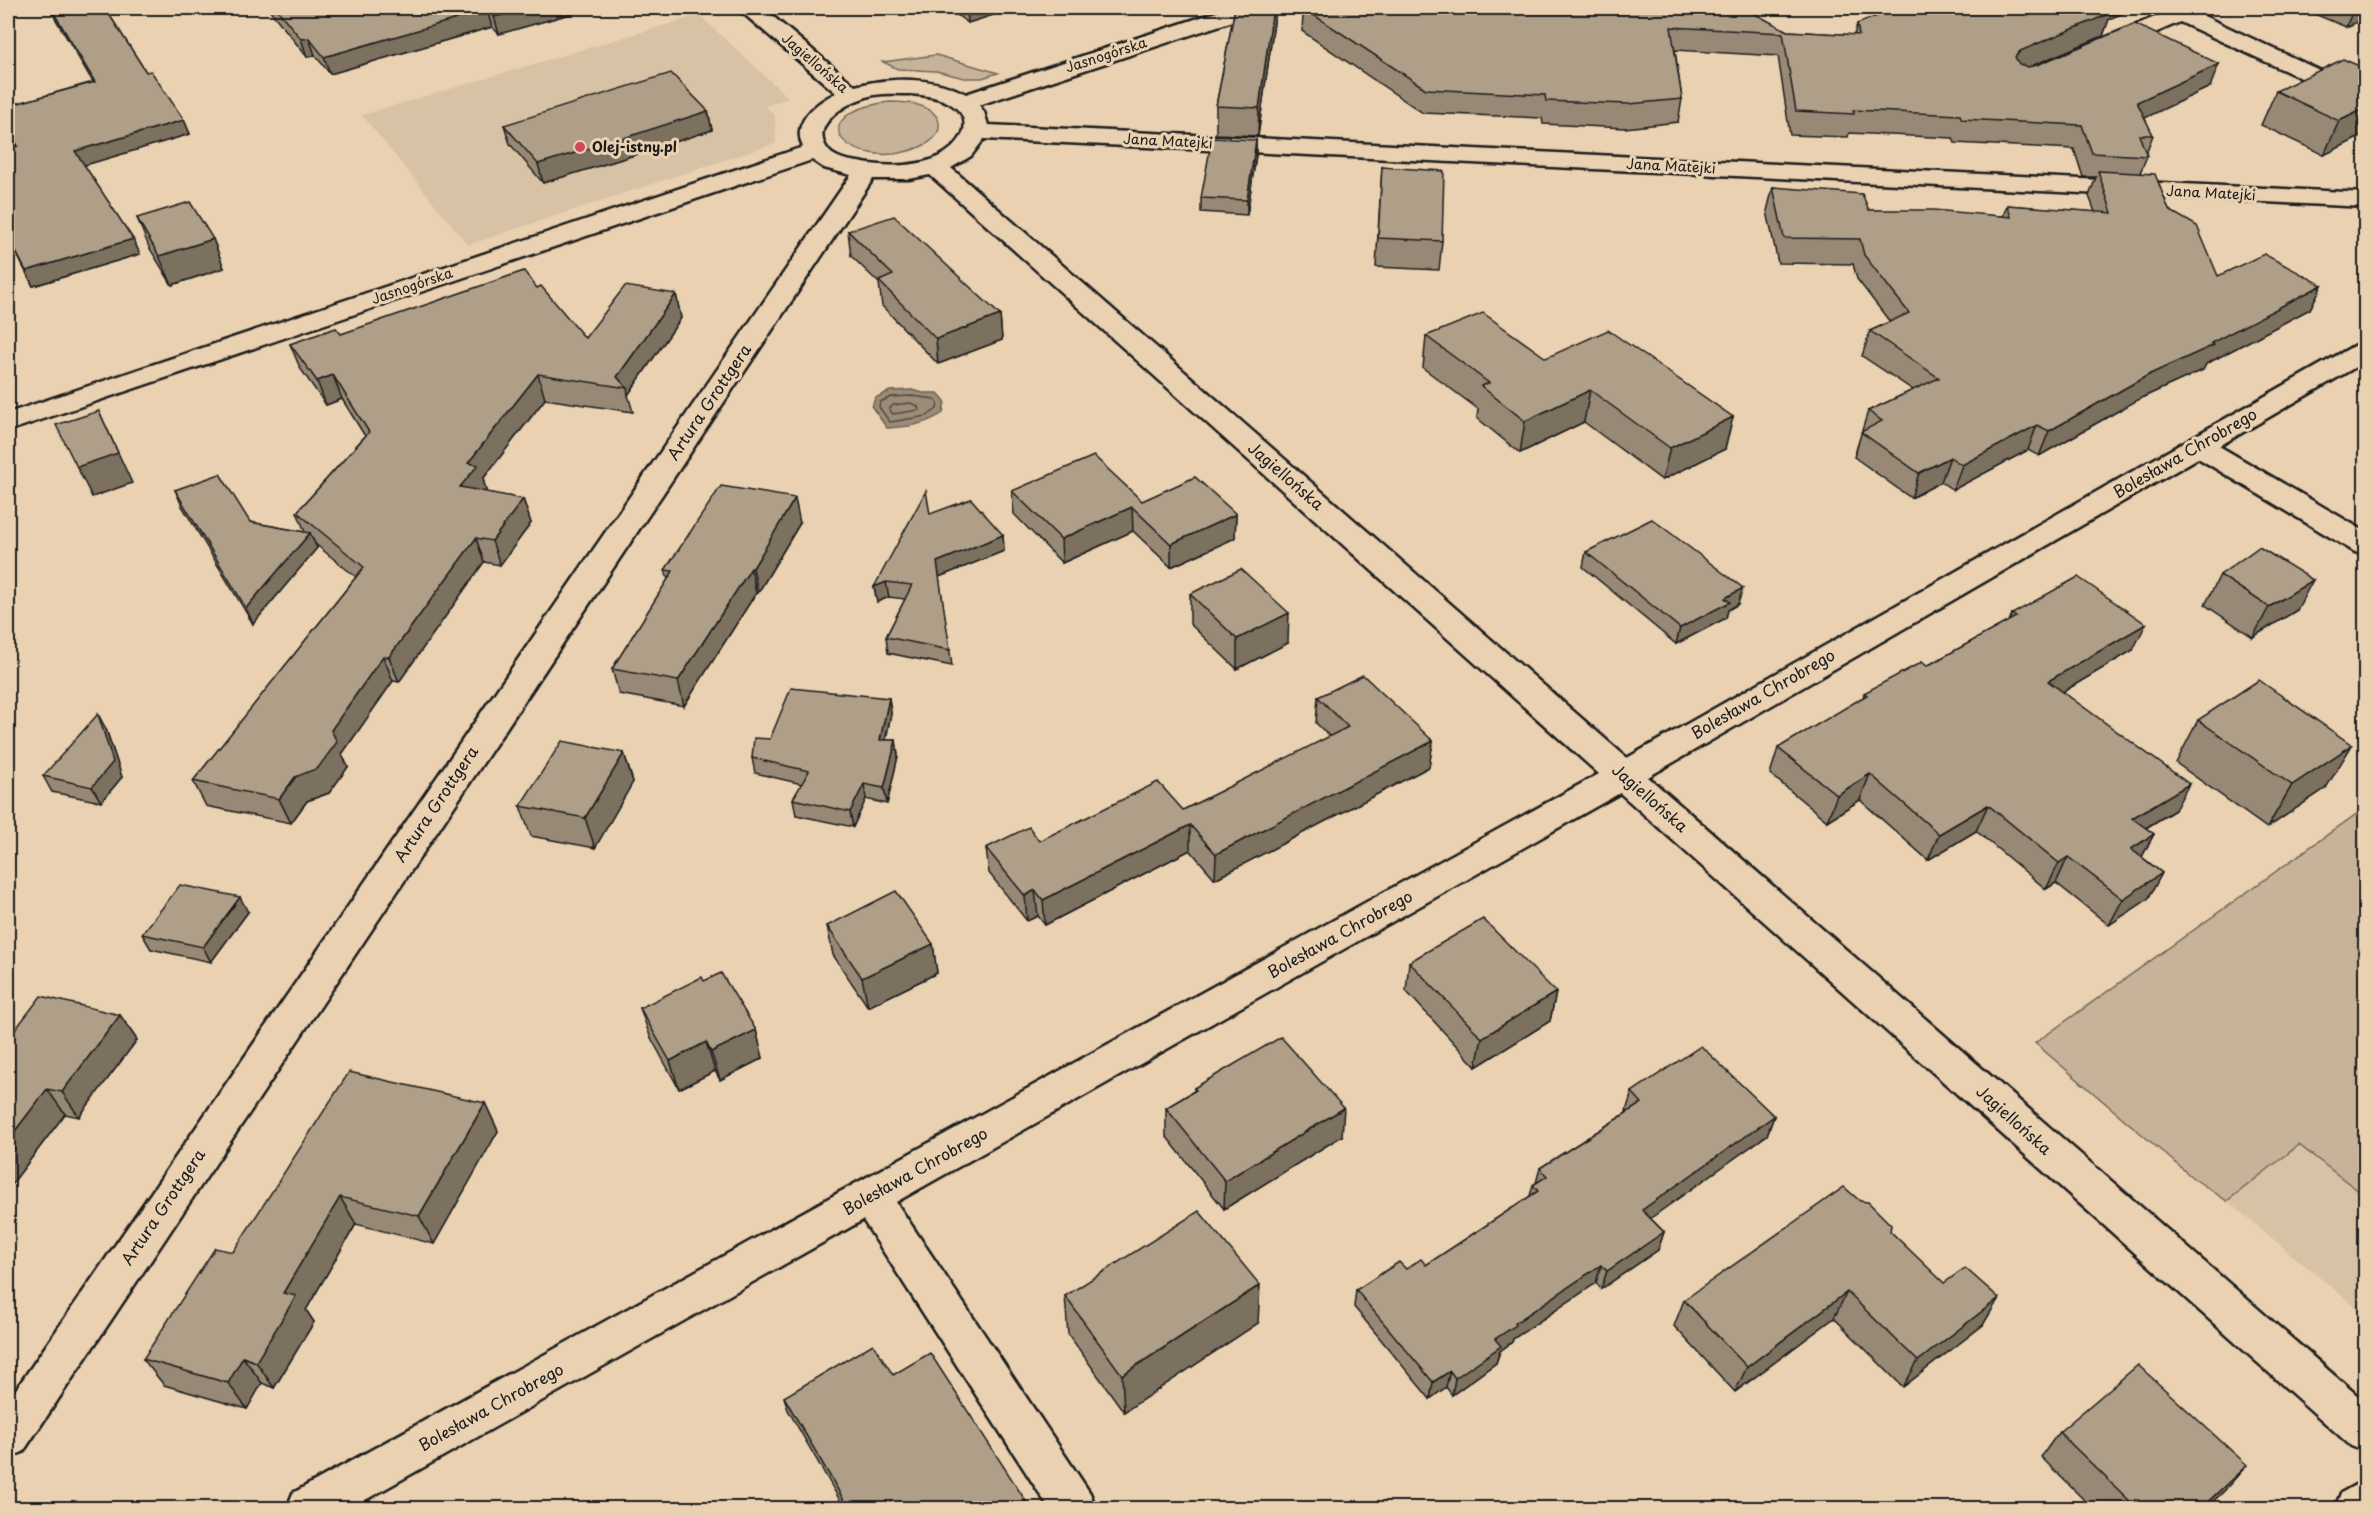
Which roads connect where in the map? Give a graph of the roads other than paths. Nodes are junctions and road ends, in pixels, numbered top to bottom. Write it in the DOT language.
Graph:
graph roads {
  1 [pos="752,8"];
  2 [pos="1248,8"];
  3 [pos="2174,11"];
  4 [pos="2086,54"];
  5 [pos="852,94"];
  6 [pos="2366,101"];
  7 [pos="964,102"];
  8 [pos="977,132"];
  9 [pos="816,151"];
  10 [pos="934,166"];
  11 [pos="865,172"];
  12 [pos="2366,200"];
  13 [pos="2366,350"];
  14 [pos="8,422"];
  15 [pos="2198,446"];
  16 [pos="2366,545"];
  17 [pos="1623,774"];
  18 [pos="870,1196"];
  19 [pos="2366,1431"];
  20 [pos="8,1437"];
  21 [pos="2366,1501"];
  22 [pos="309,1509"];
  23 [pos="1074,1509"];
  24 [pos="2357,1509"];
  1 -- 5 [label="street, Jagiellońska"];
  2 -- 7 [label="street, Jasnogórska"];
  3 -- 4 [label="street"];
  3 -- 6 [label="street"];
  5 -- 7 [label="street"];
  5 -- 9 [label="street"];
  7 -- 8 [label="street"];
  8 -- 10 [label="street"];
  8 -- 12 [label="street, Jana Matejki"];
  9 -- 11 [label="street"];
  9 -- 14 [label="street, Jasnogórska"];
  10 -- 11 [label="street"];
  10 -- 17 [label="street, Jagiellońska"];
  11 -- 20 [label="street, Artura Grottgera"];
  13 -- 15 [label="street, Bolesława Chrobrego"];
  15 -- 16 [label="street"];
  15 -- 17 [label="street, Bolesława Chrobrego"];
  17 -- 18 [label="street, Bolesława Chrobrego"];
  17 -- 19 [label="street, Jagiellońska"];
  18 -- 22 [label="street, Bolesława Chrobrego"];
  18 -- 23 [label="street"];
  21 -- 24 [label="street"];
}
